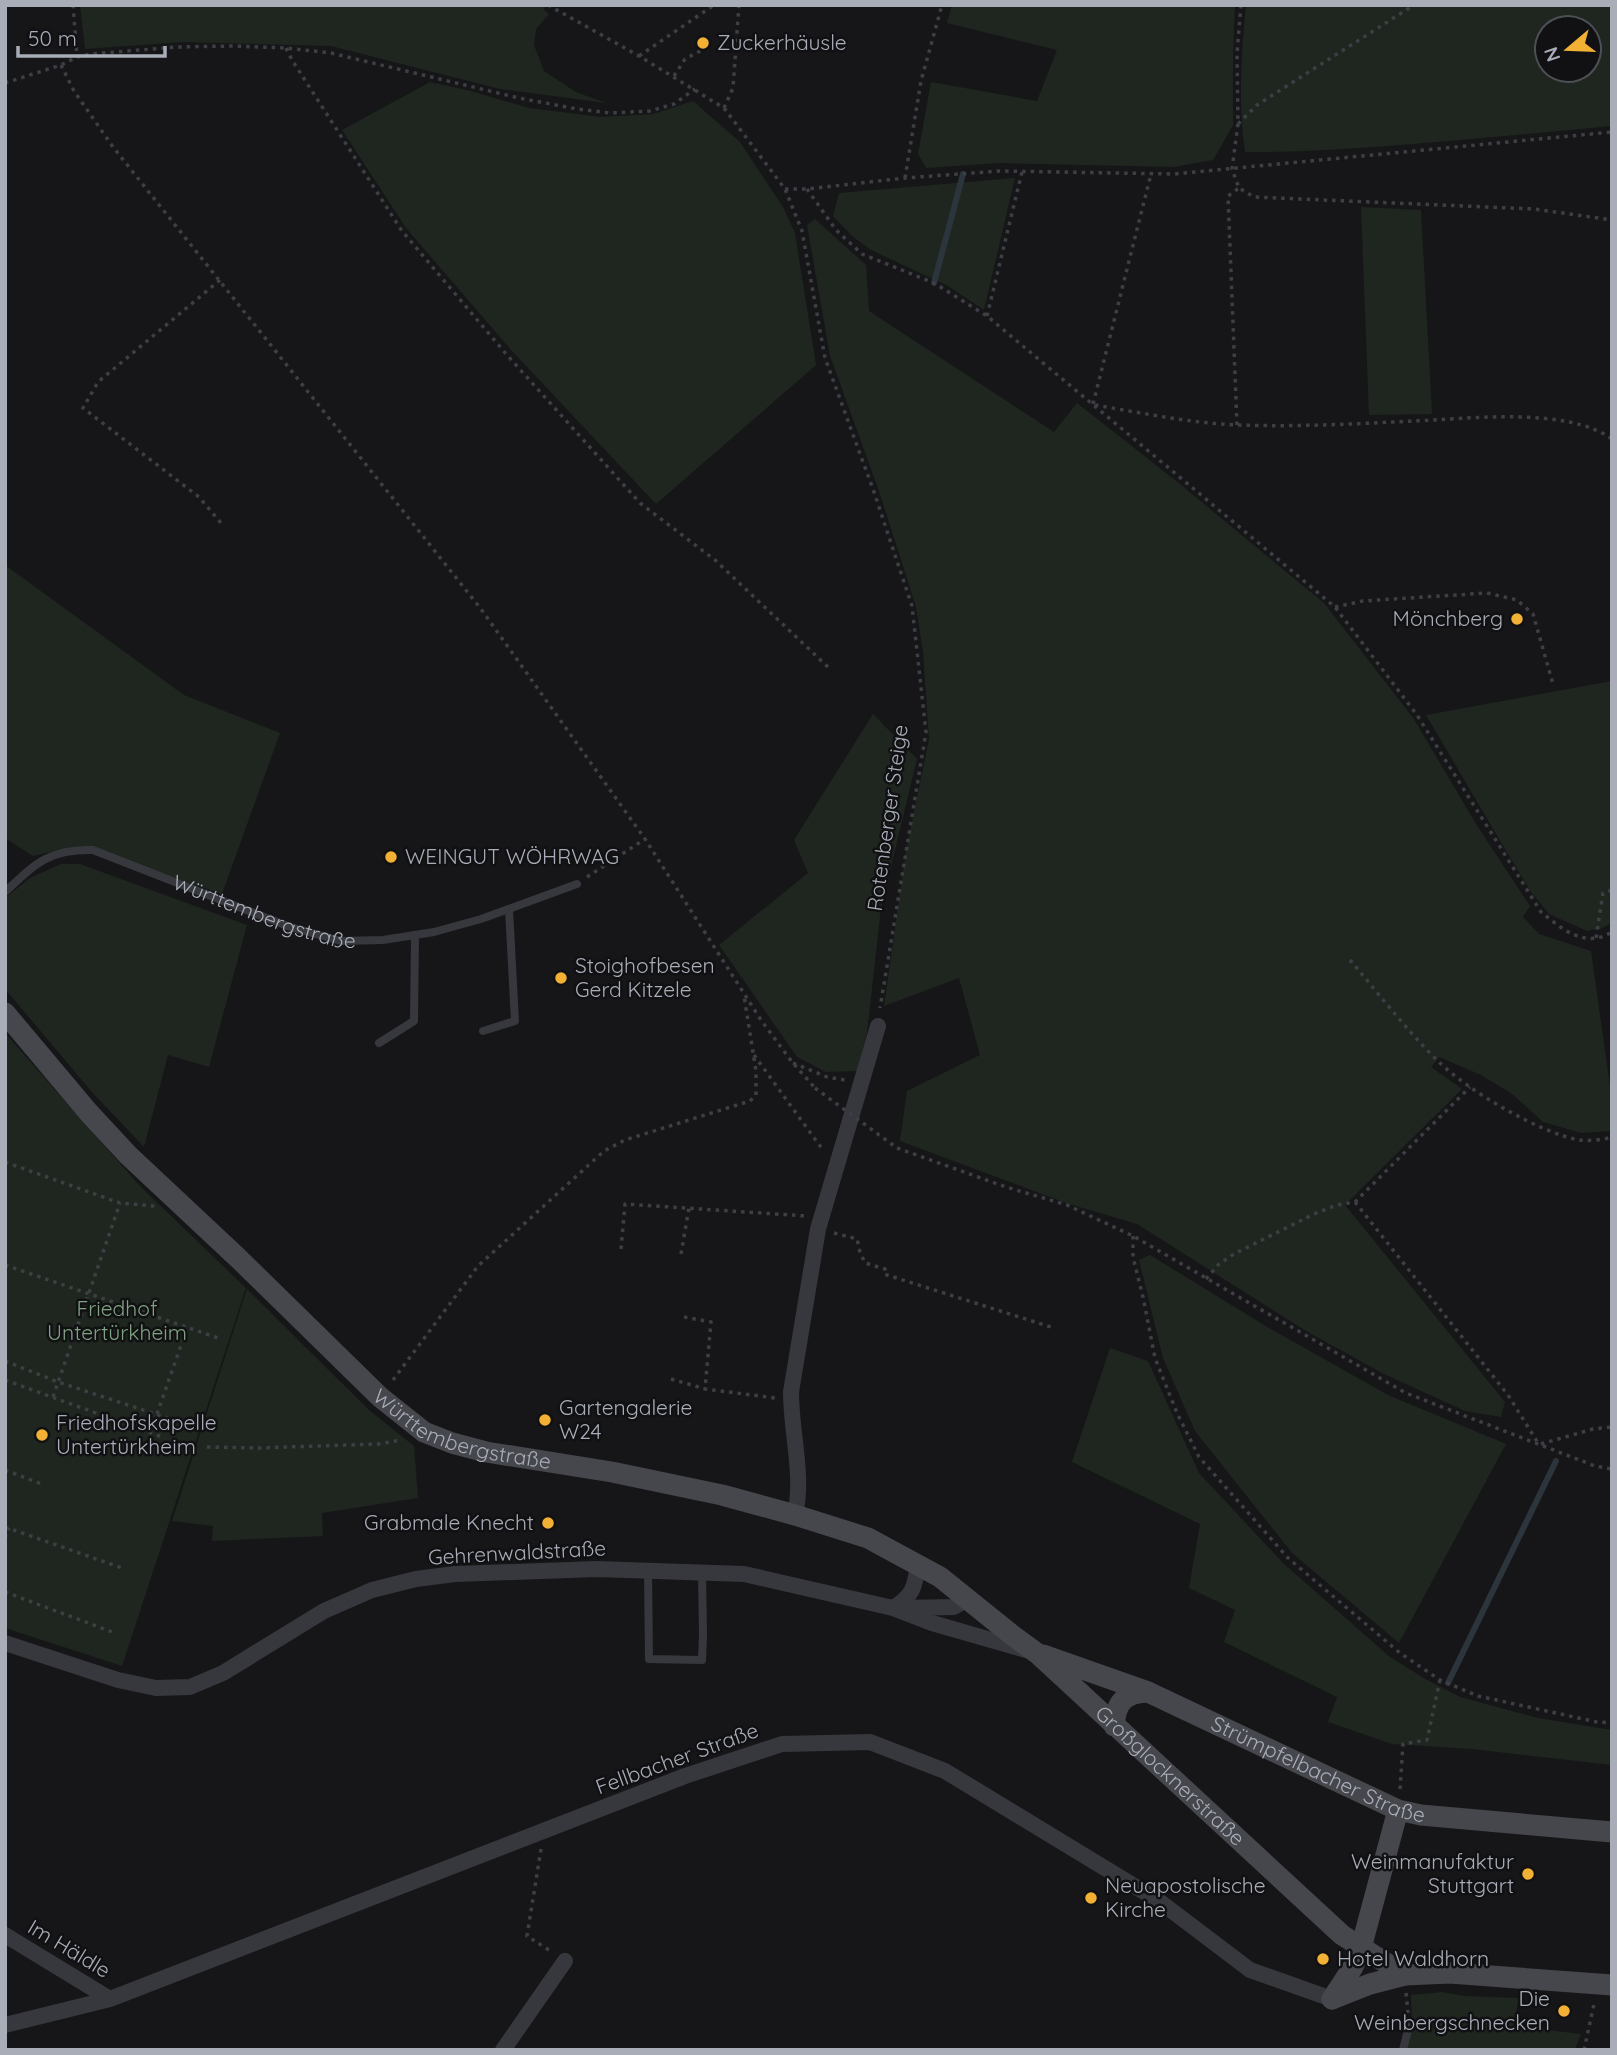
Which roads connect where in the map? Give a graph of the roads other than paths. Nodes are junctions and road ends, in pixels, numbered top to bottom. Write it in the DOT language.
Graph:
graph roads {
  1 [pos="577,884"];
  2 [pos="5,892"];
  3 [pos="509,909"];
  4 [pos="415,935"];
  5 [pos="5,1013"];
  6 [pos="878,1026"];
  7 [pos="483,1031"];
  8 [pos="379,1044"];
  9 [pos="795,1515"];
  10 [pos="918,1564"];
  11 [pos="648,1570"];
  12 [pos="702,1572"];
  13 [pos="967,1599"];
  14 [pos="893,1608"];
  15 [pos="5,1643"];
  16 [pos="1038,1654"];
  17 [pos="1148,1692"];
  18 [pos="1114,1726"];
  19 [pos="1398,1810"];
  20 [pos="1612,1832"];
  21 [pos="5,1935"];
  22 [pos="1361,1948"];
  23 [pos="565,1961"];
  24 [pos="1405,1975"];
  25 [pos="1605,1984"];
  26 [pos="110,1999"];
  27 [pos="1332,2000"];
  28 [pos="5,2025"];
  29 [pos="1409,2026"];
  30 [pos="503,2050"];
  31 [pos="1403,2050"];
  1 -- 3 [label="lane, Württembergstraße"];
  2 -- 4 [label="lane, Württembergstraße"];
  3 -- 4 [label="lane, Württembergstraße"];
  3 -- 7 [label="lane"];
  4 -- 8 [label="lane"];
  5 -- 9 [label="street, Württembergstraße"];
  6 -- 9 [label="street"];
  9 -- 10 [label="street, Württembergstraße"];
  10 -- 13 [label="street, Württembergstraße"];
  10 -- 14 [label="street"];
  11 -- 12 [label="street, Gehrenwaldstraße"];
  11 -- 12 [label="lane"];
  11 -- 15 [label="street, Gehrenwaldstraße"];
  12 -- 14 [label="street, Gehrenwaldstraße"];
  13 -- 14 [label="street, Gehrenwaldstraße"];
  13 -- 16 [label="street, Württembergstraße"];
  14 -- 16 [label="street, Gehrenwaldstraße"];
  16 -- 17 [label="street, Strümpfelbacher Straße"];
  16 -- 18 [label="street, Großglocknerstraße"];
  17 -- 18 [label="street"];
  17 -- 19 [label="street, Strümpfelbacher Straße"];
  18 -- 22 [label="street, Großglocknerstraße"];
  19 -- 20 [label="street, Strümpfelbacher Straße"];
  19 -- 22 [label="street"];
  21 -- 26 [label="street, Im Häldle"];
  22 -- 24 [label="street, Großglocknerstraße"];
  22 -- 27 [label="street"];
  23 -- 30 [label="street"];
  24 -- 25 [label="street"];
  24 -- 27 [label="street"];
  26 -- 27 [label="street, Fellbacher Straße"];
  26 -- 28 [label="street, Fellbacher Straße"];
  29 -- 31 [label="lane"];
}
